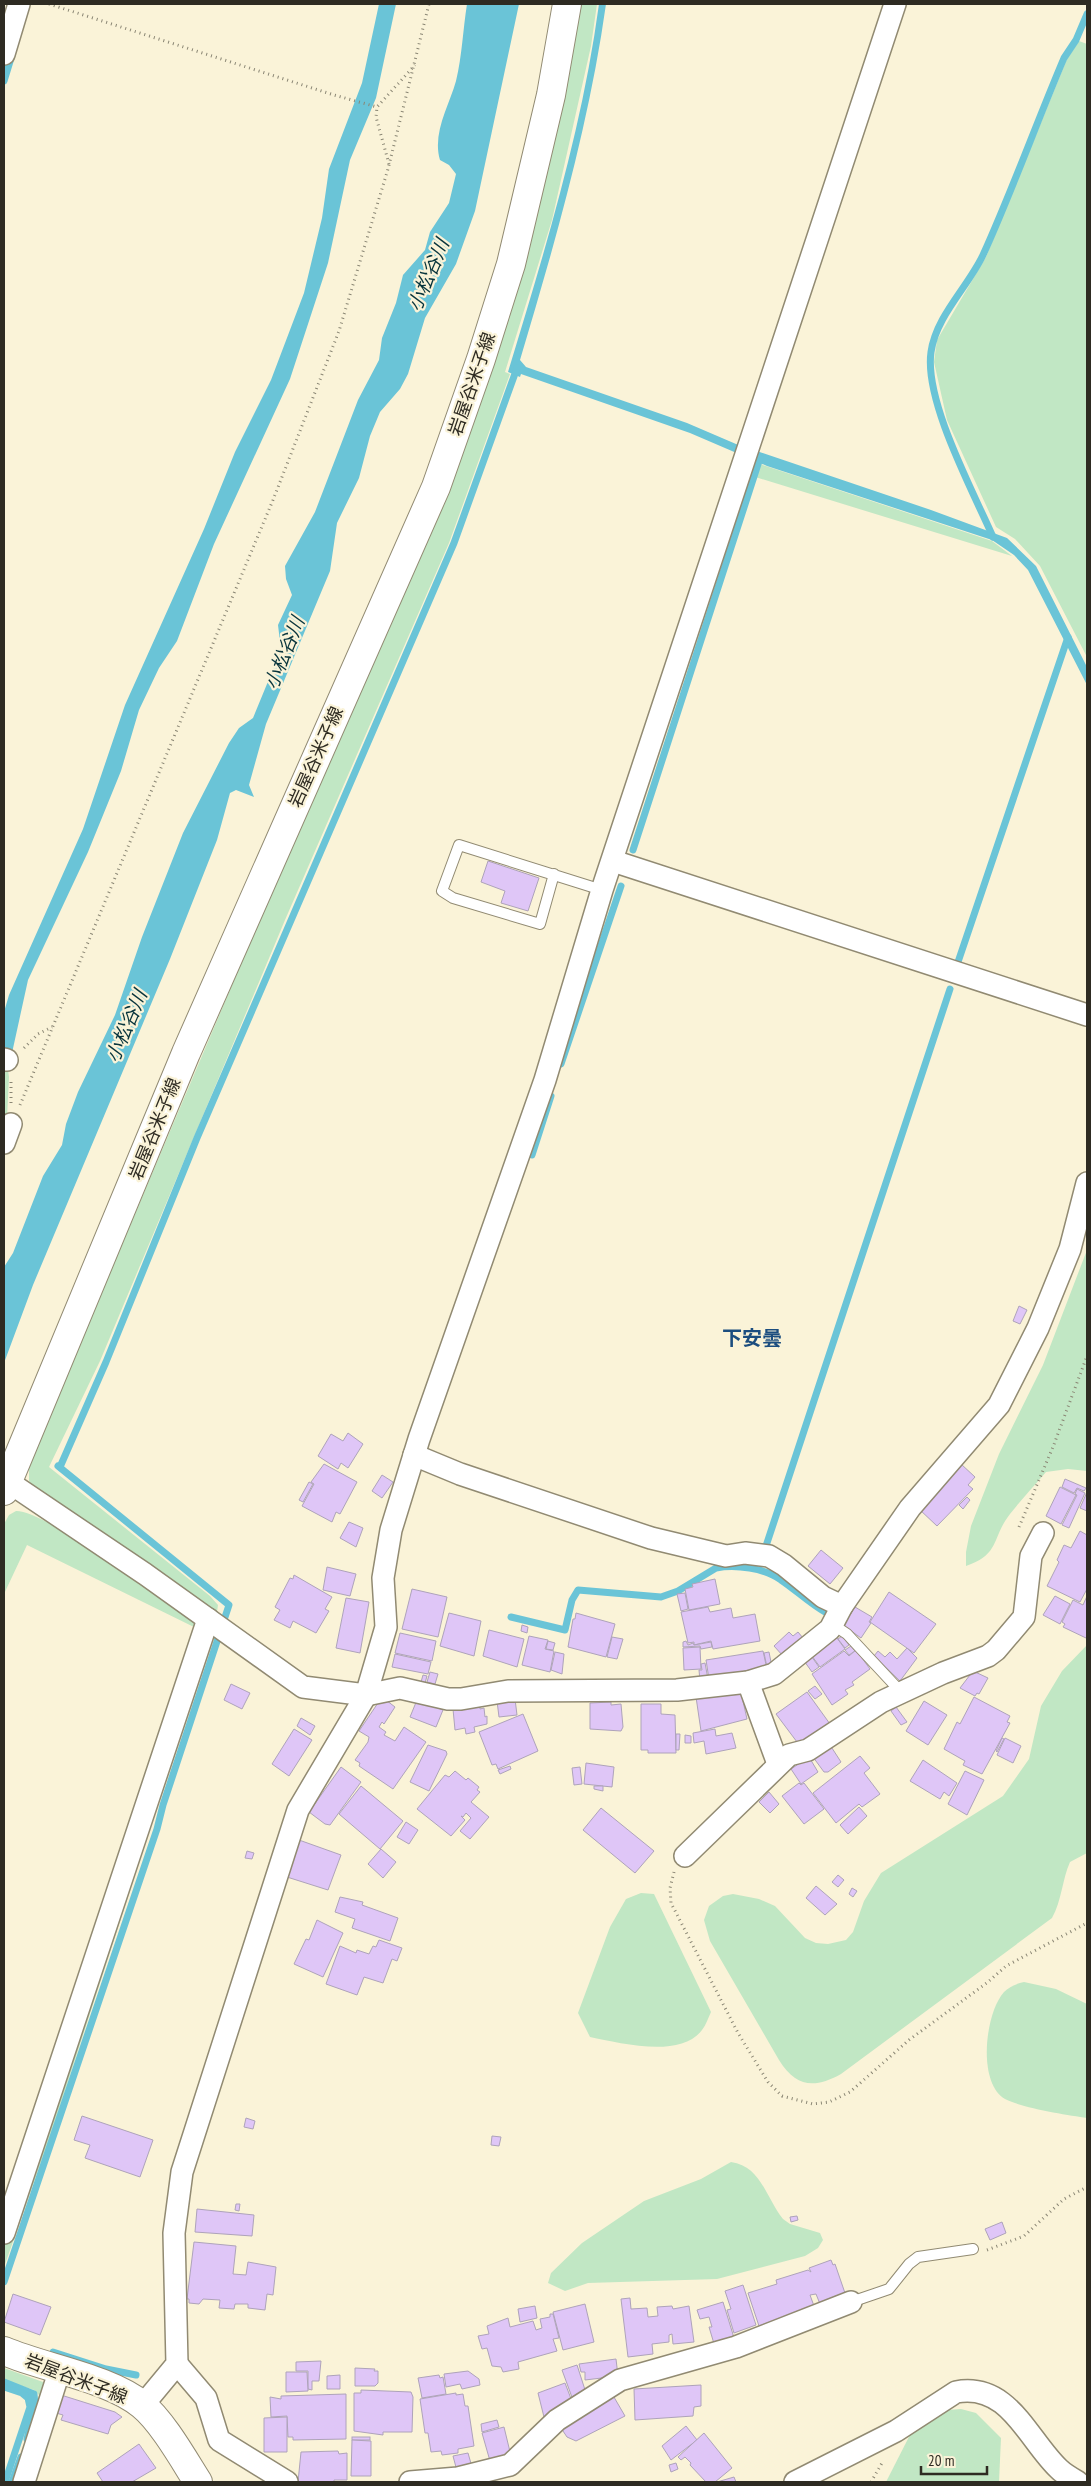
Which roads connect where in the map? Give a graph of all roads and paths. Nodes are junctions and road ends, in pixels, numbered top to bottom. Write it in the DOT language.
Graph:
graph roads {
  1 [pos="19,4"];
  2 [pos="49,4"];
  3 [pos="429,4"];
  4 [pos="567,4"];
  5 [pos="895,4"];
  6 [pos="4,54"];
  7 [pos="416,64"];
  8 [pos="377,107"];
  9 [pos="389,165"];
  10 [pos="613,861"];
  11 [pos="554,874"];
  12 [pos="602,890"];
  13 [pos="1087,1015"];
  14 [pos="53,1027"];
  15 [pos="7,1060"];
  16 [pos="8,1134"];
  17 [pos="1087,1183"];
  18 [pos="1087,1356"];
  19 [pos="414,1455"];
  20 [pos="5,1484"];
  21 [pos="1043,1533"];
  22 [pos="1016,1534"];
  23 [pos="837,1615"];
  24 [pos="211,1621"];
  25 [pos="1032,1623"];
  26 [pos="996,1650"];
  27 [pos="748,1682"];
  28 [pos="901,1692"];
  29 [pos="366,1695"];
  30 [pos="778,1764"];
  31 [pos="685,1856"];
  32 [pos="1087,1923"];
  33 [pos="4,2233"];
  34 [pos="974,2249"];
  35 [pos="851,2302"];
  36 [pos="4,2351"];
  37 [pos="177,2364"];
  38 [pos="60,2370"];
  39 [pos="142,2405"];
  40 [pos="24,2482"];
  41 [pos="198,2482"];
  42 [pos="287,2482"];
  43 [pos="417,2482"];
  44 [pos="795,2482"];
  45 [pos="1078,2482"];
  1 -- 6 [label="street"];
  2 -- 8 [label="path"];
  3 -- 7 [label="path"];
  4 -- 20 [label="main road, 岩屋谷米子線"];
  5 -- 10 [label="street"];
  7 -- 8 [label="path"];
  7 -- 9 [label="path"];
  8 -- 9 [label="path"];
  9 -- 14 [label="path"];
  10 -- 12 [label="street"];
  10 -- 13 [label="street"];
  11 -- 11 [label="lane"];
  11 -- 12 [label="lane"];
  12 -- 19 [label="street"];
  14 -- 15 [label="path"];
  14 -- 16 [label="path"];
  15 -- 16 [label="path"];
  17 -- 23 [label="street"];
  18 -- 22 [label="path"];
  19 -- 23 [label="street"];
  19 -- 29 [label="street"];
  20 -- 24 [label="street"];
  21 -- 26 [label="street"];
  23 -- 27 [label="street"];
  23 -- 28 [label="lane"];
  24 -- 29 [label="street"];
  24 -- 33 [label="street"];
  25 -- 26 [label="lane"];
  26 -- 28 [label="street"];
  27 -- 29 [label="street"];
  27 -- 30 [label="street"];
  28 -- 30 [label="street"];
  29 -- 37 [label="street"];
  30 -- 31 [label="street"];
  31 -- 32 [label="path"];
  34 -- 35 [label="lane"];
  35 -- 43 [label="street"];
  36 -- 38 [label="main road, 岩屋谷米子線"];
  37 -- 39 [label="street"];
  37 -- 42 [label="street"];
  38 -- 39 [label="main road, 岩屋谷米子線"];
  38 -- 40 [label="street"];
  39 -- 41 [label="main road, 岩屋谷米子線"];
  44 -- 45 [label="street"];
}
